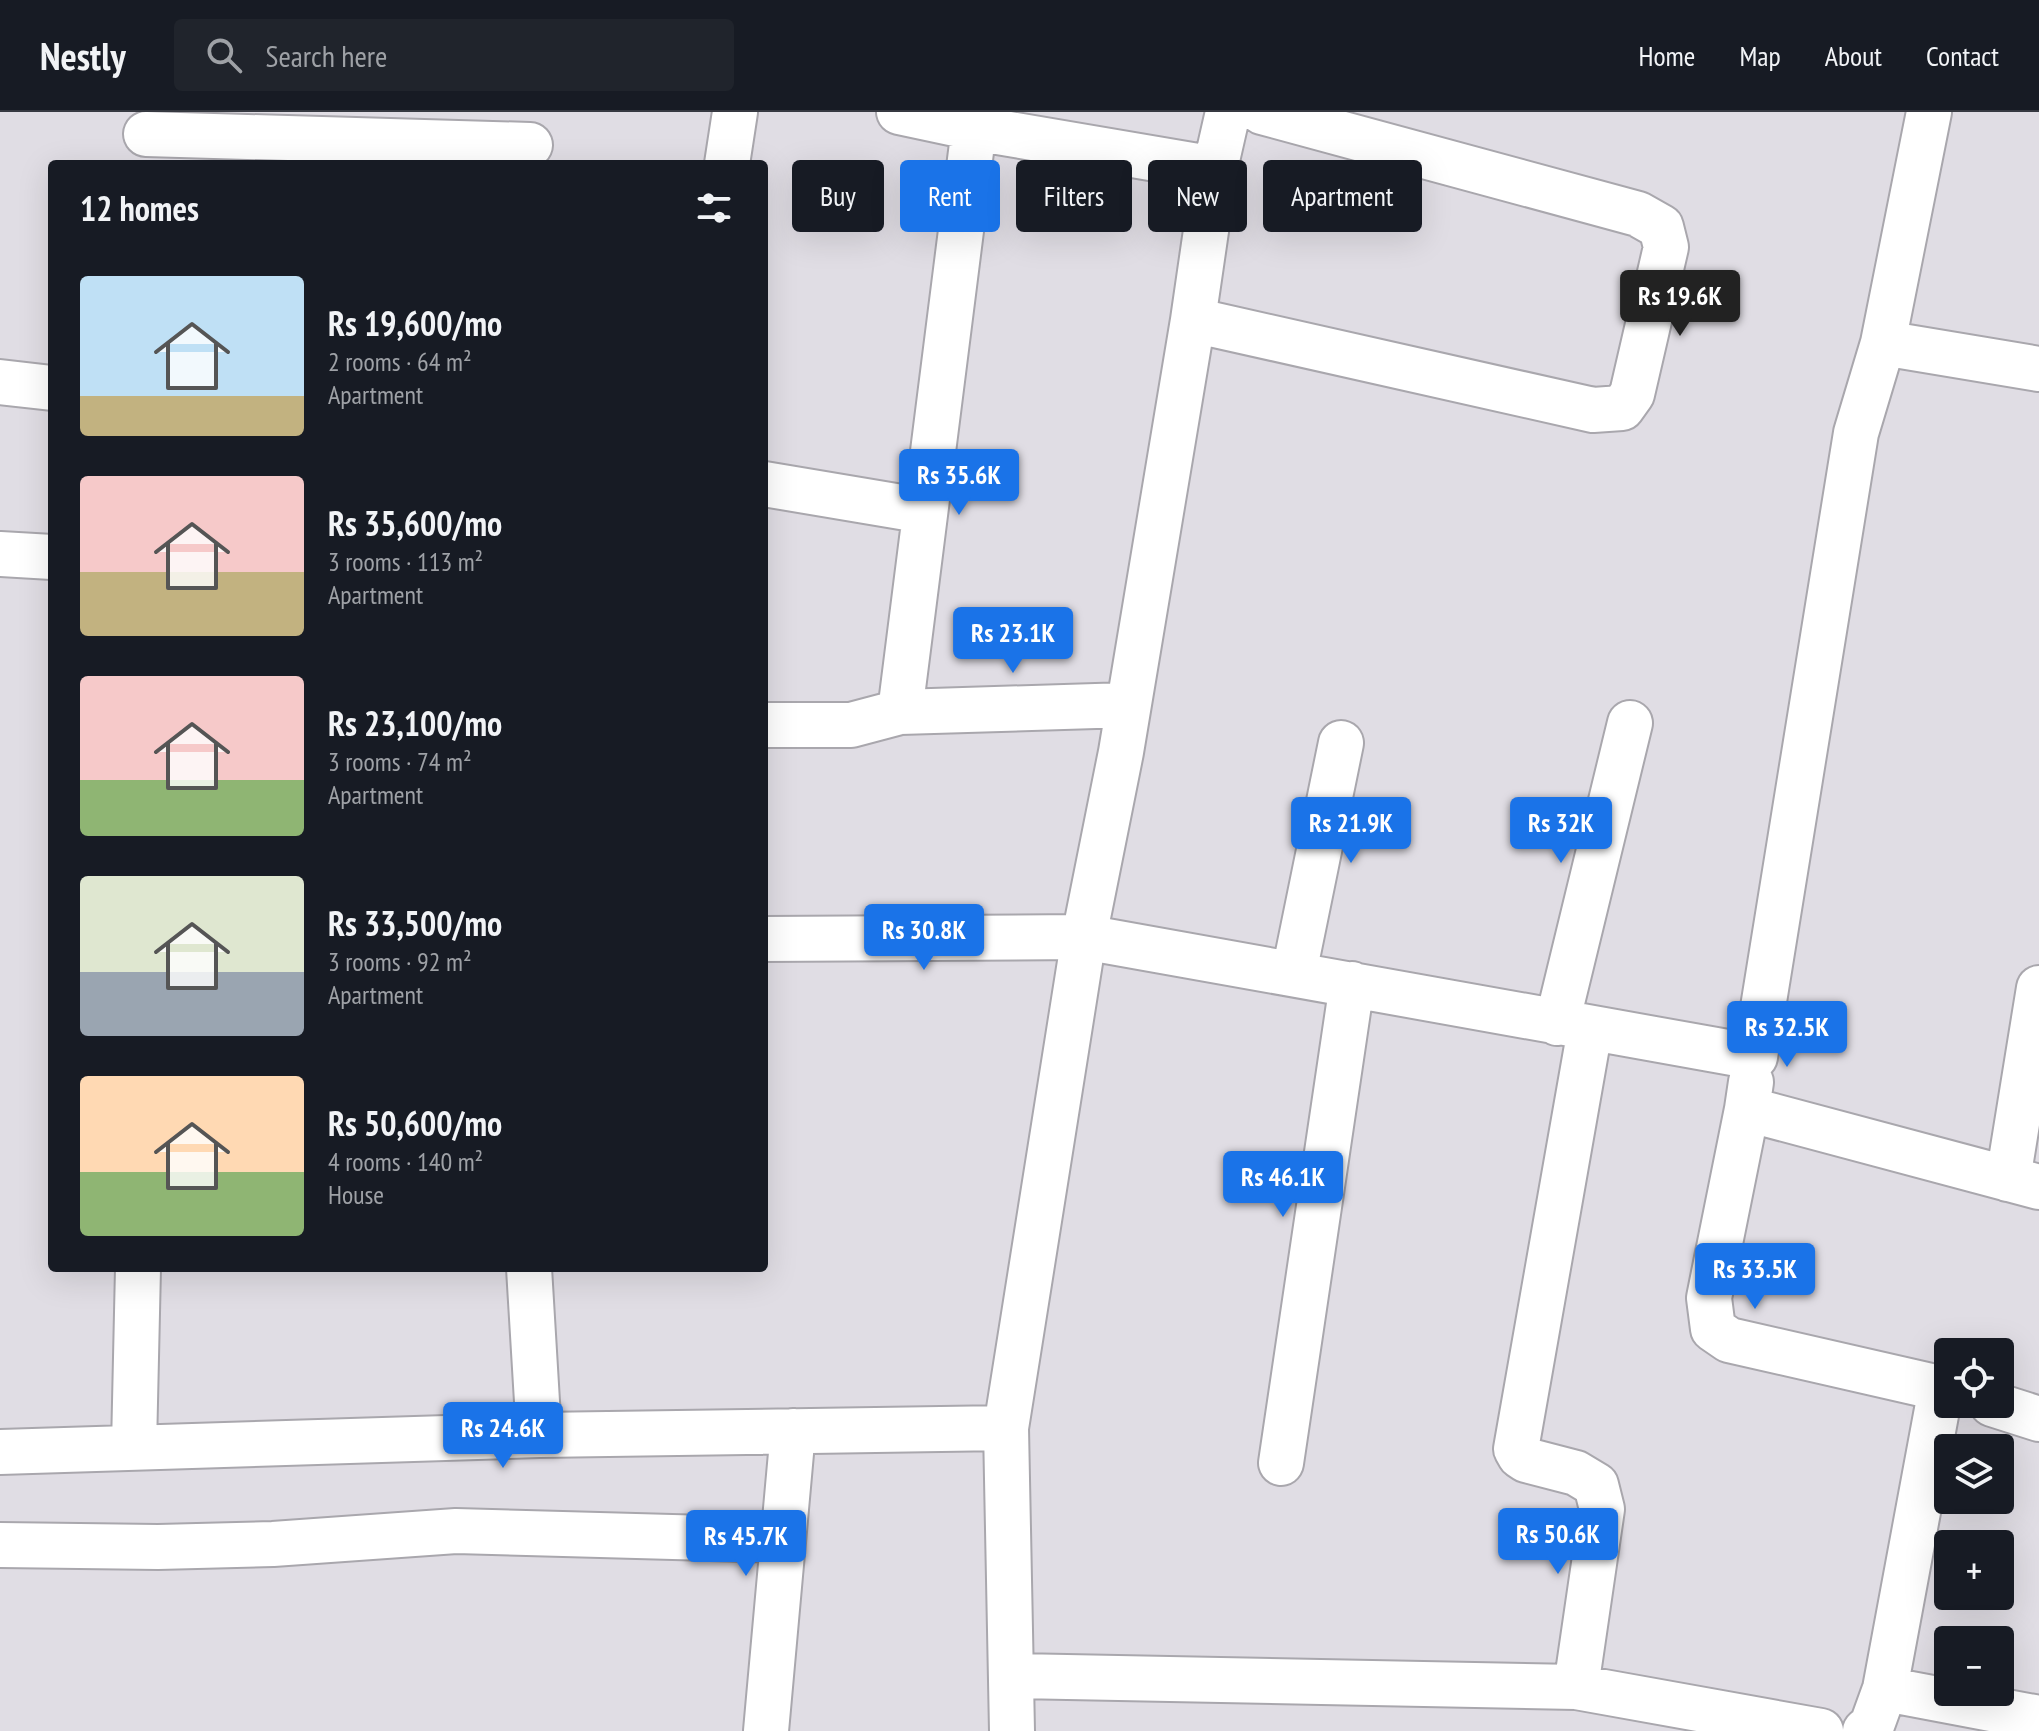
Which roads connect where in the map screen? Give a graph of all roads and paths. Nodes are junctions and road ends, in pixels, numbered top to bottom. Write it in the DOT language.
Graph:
graph roads {
  1 [pos="735,112"];
  2 [pos="899,112"];
  3 [pos="1228,112"];
  4 [pos="1262,112"];
  5 [pos="1929,112"];
  6 [pos="974,128"];
  7 [pos="146,137"];
  8 [pos="530,145"];
  9 [pos="728,160"];
  10 [pos="1162,160"];
  11 [pos="1217,160"];
  12 [pos="1206,232"];
  13 [pos="1193,320"];
  14 [pos="1883,343"];
  15 [pos="2039,369"];
  16 [pos="0,382"];
  17 [pos="48,388"];
  18 [pos="768,485"];
  19 [pos="925,511"];
  20 [pos="0,554"];
  21 [pos="48,557"];
  22 [pos="1128,705"];
  23 [pos="900,712"];
  24 [pos="1630,723"];
  25 [pos="768,725"];
  26 [pos="1341,743"];
  27 [pos="1084,937"];
  28 [pos="768,939"];
  29 [pos="1294,973"];
  30 [pos="1352,984"];
  31 [pos="2039,988"];
  32 [pos="1574,1026"];
  33 [pos="1755,1057"];
  34 [pos="1747,1109"];
  35 [pos="2024,1183"];
  36 [pos="138,1272"];
  37 [pos="529,1272"];
  38 [pos="1934,1387"];
  39 [pos="2014,1411"];
  40 [pos="1938,1418"];
  41 [pos="2039,1419"];
  42 [pos="1006,1428"];
  43 [pos="793,1431"];
  44 [pos="539,1435"];
  45 [pos="134,1447"];
  46 [pos="0,1452"];
  47 [pos="1281,1463"];
  48 [pos="783,1540"];
  49 [pos="0,1545"];
  50 [pos="1011,1676"];
  51 [pos="1576,1687"];
  52 [pos="1885,1689"];
  53 [pos="2039,1718"];
  54 [pos="766,1731"];
  55 [pos="1012,1731"];
  56 [pos="1821,1731"];
  57 [pos="1865,1731"];
  1 -- 9 [label="street"];
  2 -- 6 [label="street"];
  3 -- 11 [label="street"];
  4 -- 13 [label="street"];
  5 -- 14 [label="street"];
  6 -- 10 [label="street"];
  6 -- 19 [label="street"];
  7 -- 8 [label="street"];
  12 -- 13 [label="street"];
  13 -- 22 [label="street"];
  14 -- 15 [label="street"];
  14 -- 33 [label="street"];
  16 -- 17 [label="street"];
  18 -- 19 [label="street"];
  19 -- 23 [label="street"];
  20 -- 21 [label="street"];
  22 -- 23 [label="street"];
  22 -- 27 [label="street"];
  23 -- 25 [label="street"];
  24 -- 32 [label="street"];
  26 -- 29 [label="street"];
  27 -- 28 [label="street"];
  27 -- 29 [label="street"];
  27 -- 42 [label="street"];
  29 -- 30 [label="street"];
  30 -- 32 [label="street"];
  30 -- 47 [label="street"];
  31 -- 35 [label="street"];
  32 -- 33 [label="street"];
  32 -- 51 [label="street"];
  33 -- 34 [label="street"];
  34 -- 35 [label="street"];
  34 -- 38 [label="street"];
  36 -- 45 [label="street"];
  37 -- 44 [label="street"];
  39 -- 41 [label="street"];
  40 -- 52 [label="street"];
  42 -- 43 [label="street"];
  42 -- 50 [label="street"];
  43 -- 44 [label="street"];
  43 -- 48 [label="street"];
  44 -- 45 [label="street"];
  45 -- 46 [label="street"];
  48 -- 49 [label="street"];
  48 -- 54 [label="street"];
  50 -- 51 [label="street"];
  50 -- 55 [label="street"];
  51 -- 56 [label="street"];
  52 -- 53 [label="street"];
  52 -- 57 [label="street"];
}
